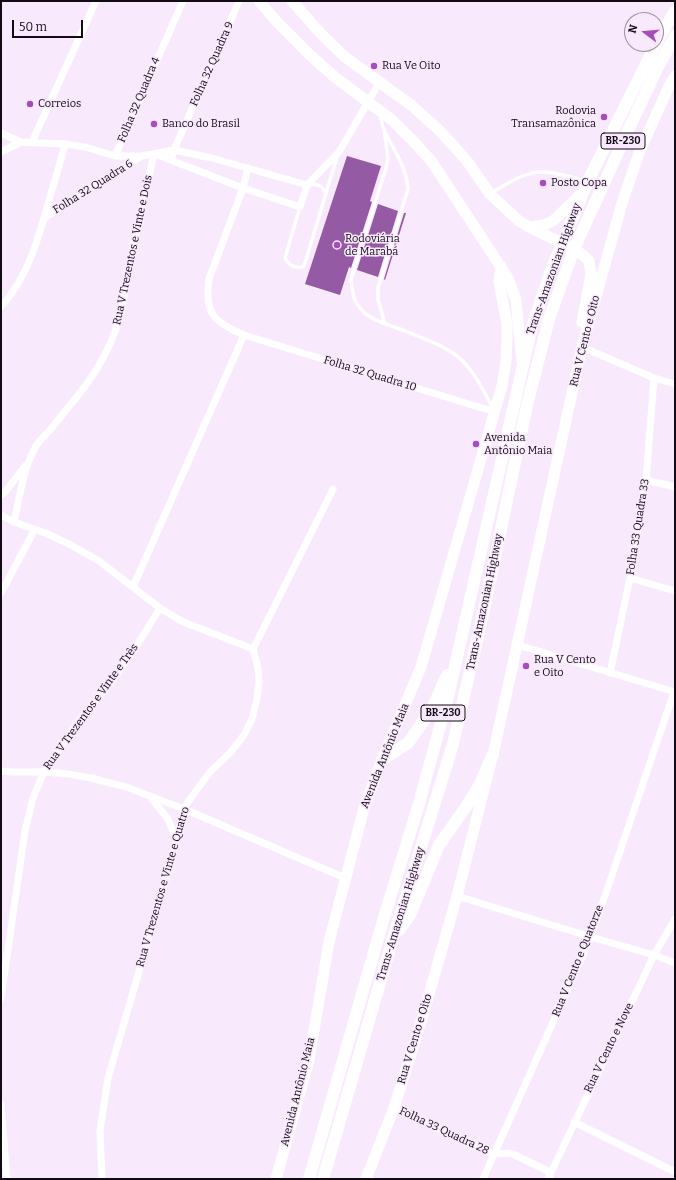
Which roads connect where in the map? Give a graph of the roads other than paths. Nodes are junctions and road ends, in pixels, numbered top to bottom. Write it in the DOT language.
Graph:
graph roads {
  1 [pos="96,1"];
  2 [pos="183,1"];
  3 [pos="239,1"];
  4 [pos="259,1"];
  5 [pos="292,1"];
  6 [pos="675,11"];
  7 [pos="664,30"];
  8 [pos="675,36"];
  9 [pos="652,52"];
  10 [pos="675,76"];
  11 [pos="379,83"];
  12 [pos="368,101"];
  13 [pos="379,110"];
  14 [pos="384,129"];
  15 [pos="1,132"];
  16 [pos="21,142"];
  17 [pos="32,142"];
  18 [pos="65,144"];
  19 [pos="174,150"];
  20 [pos="1,152"];
  21 [pos="338,152"];
  22 [pos="154,154"];
  23 [pos="115,156"];
  24 [pos="142,156"];
  25 [pos="172,160"];
  26 [pos="248,168"];
  27 [pos="588,181"];
  28 [pos="306,185"];
  29 [pos="243,188"];
  30 [pos="582,193"];
  31 [pos="490,194"];
  32 [pos="326,196"];
  33 [pos="300,207"];
  34 [pos="44,218"];
  35 [pos="529,226"];
  36 [pos="562,243"];
  37 [pos="574,249"];
  38 [pos="501,266"];
  39 [pos="1,307"];
  40 [pos="385,324"];
  41 [pos="244,335"];
  42 [pos="582,347"];
  43 [pos="522,364"];
  44 [pos="654,378"];
  45 [pos="675,384"];
  46 [pos="495,412"];
  47 [pos="27,463"];
  48 [pos="646,480"];
  49 [pos="675,487"];
  50 [pos="332,489"];
  51 [pos="1,495"];
  52 [pos="1,514"];
  53 [pos="14,522"];
  54 [pos="34,529"];
  55 [pos="630,578"];
  56 [pos="133,587"];
  57 [pos="675,591"];
  58 [pos="1,593"];
  59 [pos="160,608"];
  60 [pos="461,639"];
  61 [pos="518,645"];
  62 [pos="253,649"];
  63 [pos="610,673"];
  64 [pos="675,692"];
  65 [pos="493,754"];
  66 [pos="382,760"];
  67 [pos="1,771"];
  68 [pos="44,772"];
  69 [pos="151,797"];
  70 [pos="184,809"];
  71 [pos="176,840"];
  72 [pos="345,878"];
  73 [pos="457,896"];
  74 [pos="675,918"];
  75 [pos="591,937"];
  76 [pos="393,938"];
  77 [pos="654,955"];
  78 [pos="675,963"];
  79 [pos="1,998"];
  80 [pos="1,1104"];
  81 [pos="394,1108"];
  82 [pos="574,1122"];
  83 [pos="494,1154"];
  84 [pos="675,1172"];
  85 [pos="549,1175"];
  86 [pos="7,1179"];
  87 [pos="102,1179"];
  88 [pos="276,1179"];
  89 [pos="309,1179"];
  90 [pos="323,1179"];
  91 [pos="366,1179"];
  92 [pos="483,1179"];
  1 -- 17 [label="street"];
  2 -- 23 [label="street, Folha 32 Quadra 4"];
  3 -- 19 [label="street, Folha 32 Quadra 9"];
  4 -- 12 [label="main road"];
  5 -- 11 [label="main road"];
  6 -- 7 [label="highway, Trans-Amazonian Highway / BR-230"];
  8 -- 37 [label="highway, Trans-Amazonian Highway / BR-230"];
  9 -- 27 [label="highway, Trans-Amazonian Highway / BR-230"];
  10 -- 42 [label="main road, Rua V Cento e Oito"];
  11 -- 12 [label="street"];
  11 -- 31 [label="main road"];
  12 -- 13 [label="main road"];
  12 -- 21 [label="street"];
  13 -- 14 [label="lane"];
  13 -- 38 [label="main road"];
  14 -- 40 [label="lane"];
  14 -- 40 [label="lane"];
  15 -- 16 [label="street"];
  16 -- 17 [label="street, Folha 32 Quadra 4"];
  16 -- 20 [label="street"];
  17 -- 18 [label="street, Folha 32 Quadra 4"];
  18 -- 23 [label="street, Folha 32 Quadra 4"];
  18 -- 34 [label="street"];
  19 -- 22 [label="street"];
  19 -- 25 [label="street, Folha 32 Quadra 9"];
  19 -- 26 [label="street"];
  21 -- 28 [label="street"];
  21 -- 32 [label="lane"];
  22 -- 24 [label="street"];
  22 -- 25 [label="street"];
  22 -- 47 [label="street, Rua V Trezentos e Vinte e Dois"];
  23 -- 24 [label="street"];
  24 -- 34 [label="street, Folha 32 Quadra 6"];
  25 -- 29 [label="street"];
  26 -- 28 [label="street"];
  26 -- 29 [label="street"];
  27 -- 30 [label="highway, Trans-Amazonian Highway / BR-230"];
  27 -- 31 [label="lane"];
  28 -- 32 [label="lane"];
  28 -- 33 [label="street"];
  29 -- 33 [label="street"];
  29 -- 41 [label="street"];
  30 -- 35 [label="main road"];
  30 -- 36 [label="highway, Trans-Amazonian Highway / BR-230"];
  31 -- 35 [label="main road"];
  32 -- 33 [label="lane"];
  34 -- 39 [label="street"];
  35 -- 36 [label="main road"];
  36 -- 37 [label="main road"];
  36 -- 43 [label="highway, Trans-Amazonian Highway / BR-230"];
  37 -- 42 [label="main road"];
  37 -- 76 [label="highway, Trans-Amazonian Highway / BR-230"];
  38 -- 43 [label="main road"];
  38 -- 46 [label="main road, Avenida Antônio Maia"];
  40 -- 46 [label="lane"];
  41 -- 46 [label="street, Folha 32 Quadra 10"];
  41 -- 56 [label="street"];
  42 -- 44 [label="street"];
  42 -- 61 [label="main road, Rua V Cento e Oito"];
  43 -- 60 [label="highway, Trans-Amazonian Highway / BR-230"];
  44 -- 45 [label="street"];
  44 -- 48 [label="street, Folha 33 Quadra 33"];
  46 -- 66 [label="main road, Avenida Antônio Maia"];
  47 -- 51 [label="street, Rua V Trezentos e Vinte e Dois"];
  47 -- 53 [label="street, Rua V Trezentos e Vinte e Dois"];
  48 -- 49 [label="street"];
  48 -- 55 [label="street, Folha 33 Quadra 33"];
  50 -- 62 [label="street"];
  52 -- 53 [label="street"];
  53 -- 54 [label="street"];
  54 -- 56 [label="street"];
  54 -- 58 [label="street"];
  55 -- 57 [label="street"];
  55 -- 63 [label="street, Folha 33 Quadra 33"];
  56 -- 59 [label="street"];
  59 -- 62 [label="street"];
  59 -- 68 [label="street, Rua V Trezentos e Vinte e Três"];
  60 -- 66 [label="highway"];
  60 -- 89 [label="highway, Trans-Amazonian Highway / BR-230"];
  61 -- 63 [label="street"];
  61 -- 65 [label="main road, Rua V Cento e Oito"];
  62 -- 70 [label="street, Rua V Trezentos e Vinte e Quatro"];
  63 -- 64 [label="street"];
  64 -- 75 [label="street, Rua V Cento e Quatorze"];
  65 -- 73 [label="main road, Rua V Cento e Oito"];
  65 -- 76 [label="highway"];
  66 -- 72 [label="main road, Avenida Antônio Maia"];
  67 -- 68 [label="street"];
  68 -- 69 [label="street"];
  68 -- 79 [label="street, Rua V Trezentos e Vinte e Três"];
  69 -- 70 [label="street"];
  69 -- 71 [label="street"];
  70 -- 71 [label="street, Rua V Trezentos e Vinte e Quatro"];
  70 -- 72 [label="street"];
  71 -- 87 [label="street, Rua V Trezentos e Vinte e Quatro"];
  72 -- 88 [label="main road, Avenida Antônio Maia"];
  73 -- 75 [label="street"];
  73 -- 81 [label="main road, Rua V Cento e Oito"];
  74 -- 77 [label="street, Rua V Cento e Nove"];
  75 -- 77 [label="street"];
  75 -- 83 [label="street, Rua V Cento e Quatorze"];
  76 -- 90 [label="highway, Trans-Amazonian Highway / BR-230"];
  77 -- 78 [label="street"];
  77 -- 82 [label="street, Rua V Cento e Nove"];
  80 -- 86 [label="street"];
  81 -- 83 [label="street, Folha 33 Quadra 28"];
  81 -- 91 [label="main road, Rua V Cento e Oito"];
  82 -- 84 [label="street"];
  82 -- 85 [label="street, Rua V Cento e Nove"];
  83 -- 85 [label="street"];
  83 -- 92 [label="street, Rua V Cento e Quatorze"];
}
